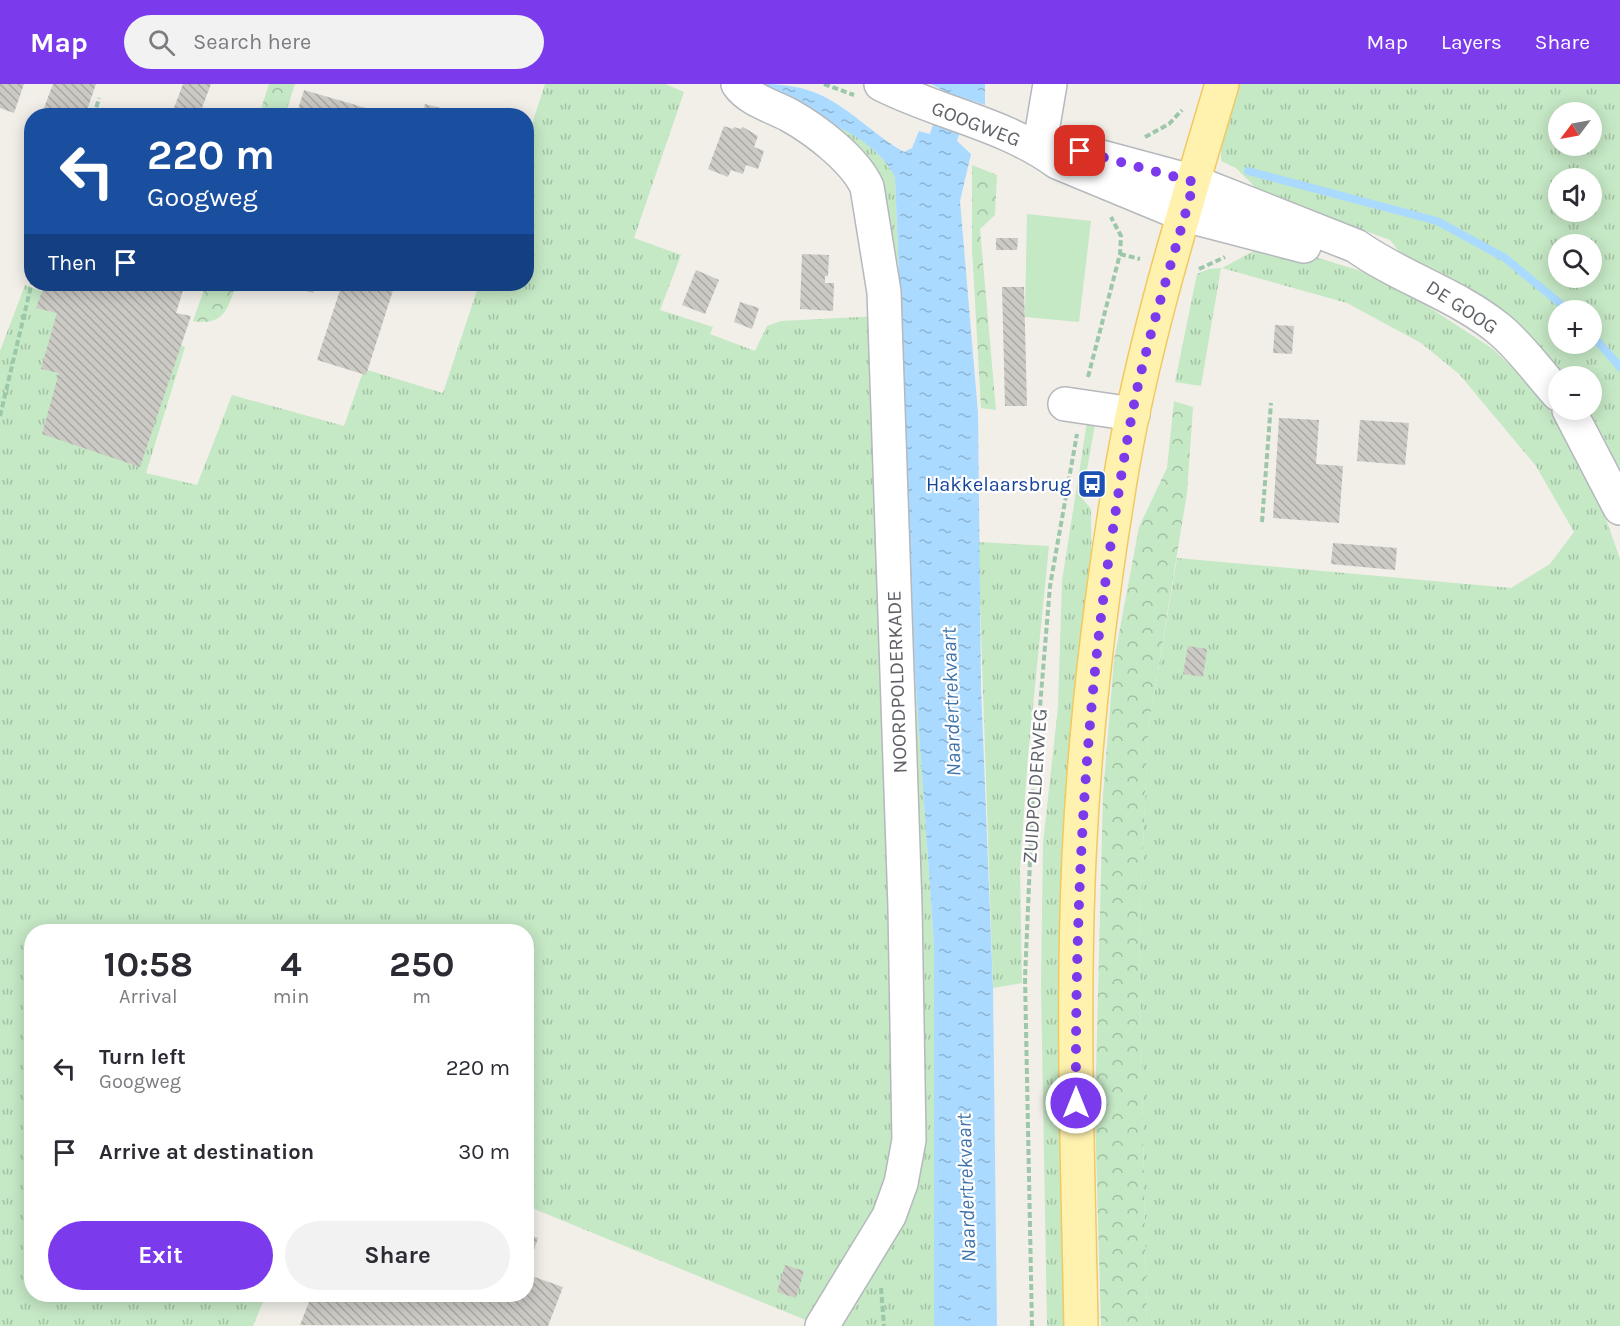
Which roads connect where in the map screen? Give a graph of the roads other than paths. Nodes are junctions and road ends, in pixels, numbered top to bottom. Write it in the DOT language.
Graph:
graph roads {
  1 [pos="738,84"];
  2 [pos="881,84"];
  3 [pos="1050,84"];
  4 [pos="1222,84"];
  5 [pos="1039,148"];
  6 [pos="1194,182"];
  7 [pos="1185,215"];
  8 [pos="1379,262"];
  9 [pos="1548,383"];
  10 [pos="1074,406"];
  11 [pos="1133,414"];
  12 [pos="1574,420"];
  13 [pos="1620,508"];
  14 [pos="822,1326"];
  15 [pos="1081,1326"];
  1 -- 14 [label="street, NOORDPOLDERKADE"];
  2 -- 5 [label="street, GOOGWEG"];
  3 -- 5 [label="street"];
  4 -- 6 [label="main road"];
  5 -- 6 [label="street, GOOGWEG"];
  5 -- 7 [label="street, GOOGWEG"];
  6 -- 7 [label="main road"];
  6 -- 8 [label="street, DE GOOG"];
  7 -- 8 [label="street, DE GOOG"];
  7 -- 11 [label="main road"];
  8 -- 9 [label="street, DE GOOG"];
  10 -- 11 [label="street"];
  11 -- 15 [label="main road"];
  12 -- 13 [label="street"];
}
